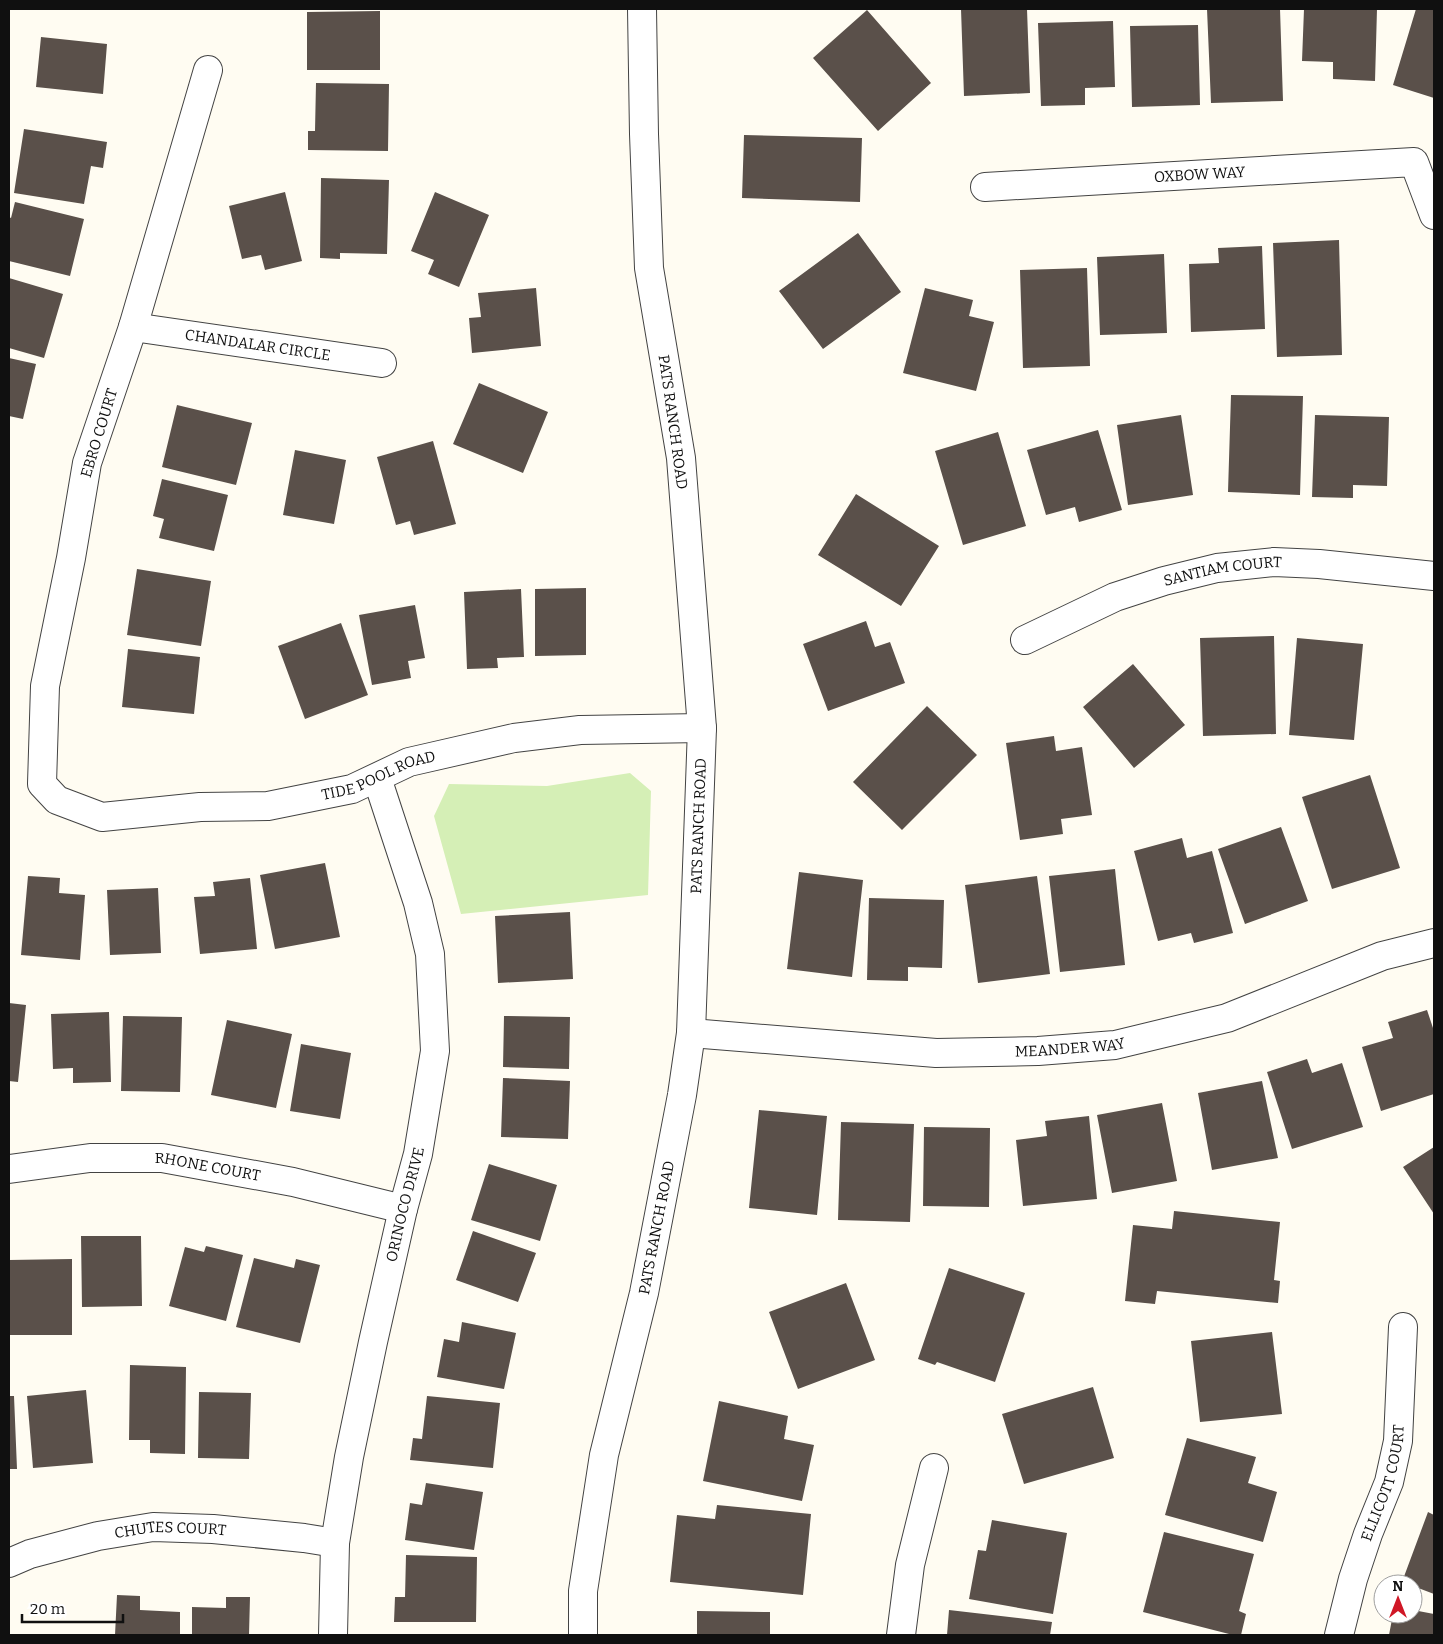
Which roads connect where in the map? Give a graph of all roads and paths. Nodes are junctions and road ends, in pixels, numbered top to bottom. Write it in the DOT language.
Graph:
graph roads {
  1 [pos="642,9"];
  2 [pos="208,70"];
  3 [pos="985,187"];
  4 [pos="1434,215"];
  5 [pos="133,328"];
  6 [pos="382,363"];
  7 [pos="1434,576"];
  8 [pos="1025,640"];
  9 [pos="702,728"];
  10 [pos="377,778"];
  11 [pos="58,800"];
  12 [pos="1434,943"];
  13 [pos="691,1033"];
  14 [pos="9,1169"];
  15 [pos="403,1209"];
  16 [pos="1403,1328"];
  17 [pos="934,1468"];
  18 [pos="335,1543"];
  19 [pos="9,1563"];
  20 [pos="332,1635"];
  21 [pos="583,1635"];
  22 [pos="901,1635"];
  23 [pos="1339,1635"];
  1 -- 9 [label="street, PATS RANCH ROAD"];
  2 -- 5 [label="street, EBRO COURT"];
  3 -- 4 [label="street, OXBOW WAY"];
  5 -- 6 [label="street, CHANDALAR CIRCLE"];
  5 -- 11 [label="street, EBRO COURT"];
  7 -- 8 [label="street, SANTIAM COURT"];
  9 -- 10 [label="street, TIDE POOL ROAD"];
  9 -- 13 [label="street, PATS RANCH ROAD"];
  10 -- 11 [label="street, TIDE POOL ROAD"];
  10 -- 15 [label="street, ORINOCO DRIVE"];
  12 -- 13 [label="street, MEANDER WAY"];
  13 -- 21 [label="street, PATS RANCH ROAD"];
  14 -- 15 [label="street, RHONE COURT"];
  15 -- 18 [label="street, ORINOCO DRIVE"];
  16 -- 23 [label="street, ELLICOTT COURT"];
  17 -- 22 [label="street"];
  18 -- 19 [label="street, CHUTES COURT"];
  18 -- 20 [label="street, ORINOCO DRIVE"];
}
